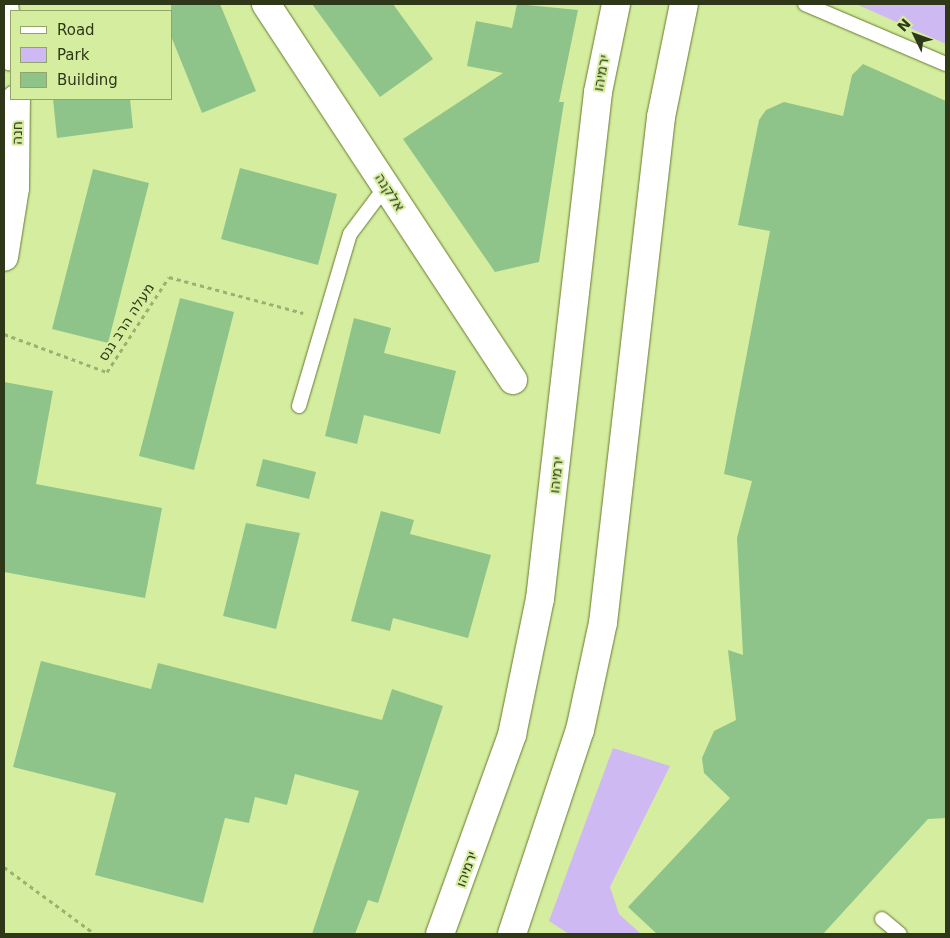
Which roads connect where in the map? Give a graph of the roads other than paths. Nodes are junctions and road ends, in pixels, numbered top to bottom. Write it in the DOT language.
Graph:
graph roads {
  1 [pos="266,4"];
  2 [pos="616,4"];
  3 [pos="684,4"];
  4 [pos="805,4"];
  5 [pos="4,5"];
  6 [pos="10,50"];
  7 [pos="946,64"];
  8 [pos="16,100"];
  9 [pos="386,186"];
  10 [pos="4,257"];
  11 [pos="513,380"];
  12 [pos="299,406"];
  13 [pos="882,919"];
  14 [pos="440,934"];
  15 [pos="512,934"];
  16 [pos="900,934"];
  1 -- 9 [label="street, אלקנה"];
  2 -- 14 [label="street, ירמיהו"];
  3 -- 15 [label="street"];
  4 -- 7 [label="lane"];
  5 -- 6 [label="street"];
  8 -- 10 [label="street, חנה"];
  9 -- 11 [label="street, אלקנה"];
  9 -- 12 [label="lane"];
  13 -- 16 [label="lane"];
}
